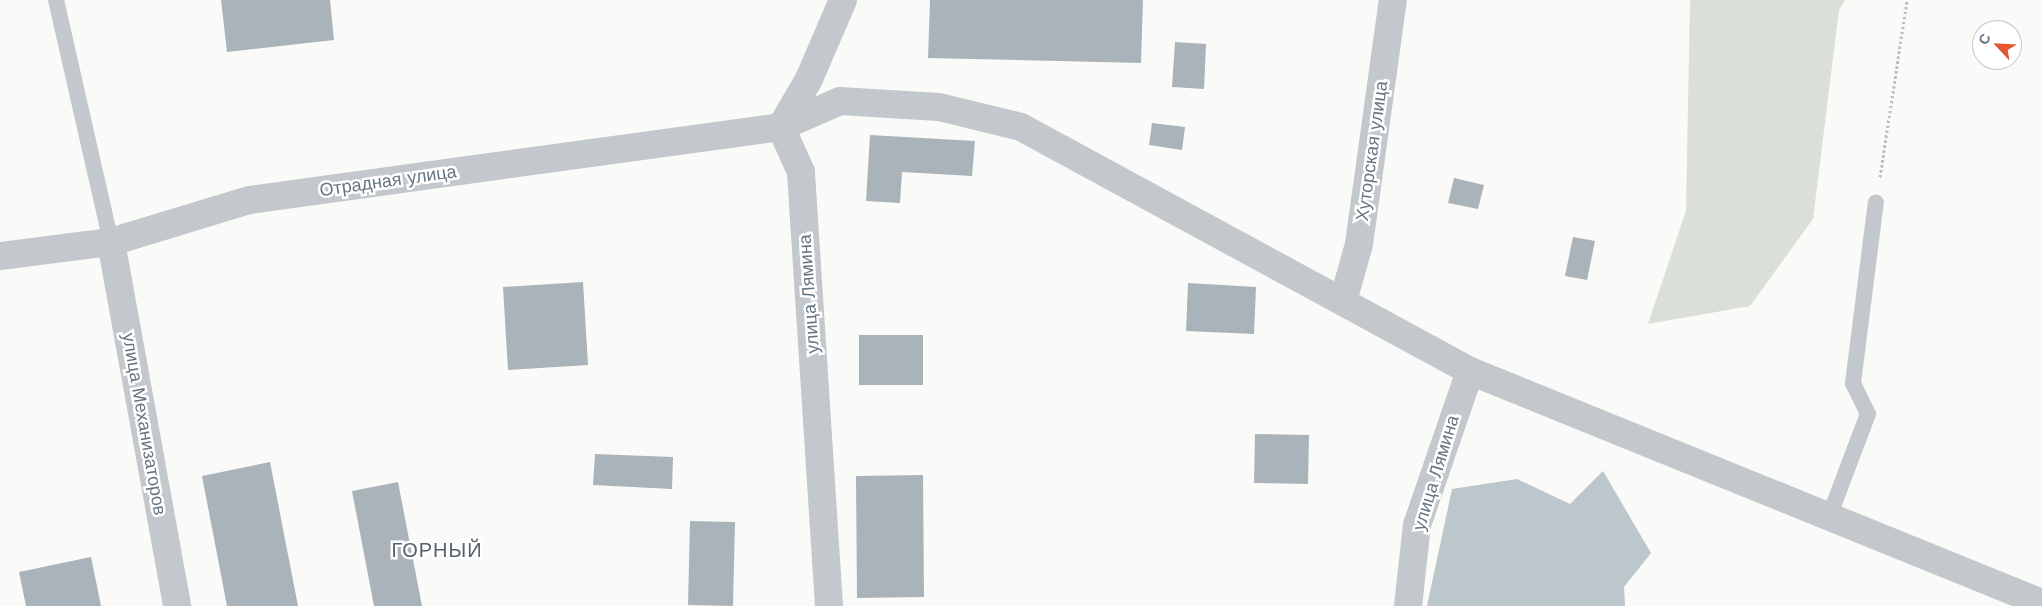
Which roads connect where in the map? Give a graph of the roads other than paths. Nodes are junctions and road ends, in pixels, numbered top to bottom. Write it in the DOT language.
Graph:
graph roads {
  1 [pos="56,0"];
  2 [pos="843,0"];
  3 [pos="1393,0"];
  4 [pos="781,127"];
  5 [pos="1876,202"];
  6 [pos="111,242"];
  7 [pos="0,256"];
  8 [pos="1343,301"];
  9 [pos="1470,371"];
  10 [pos="1829,517"];
  11 [pos="2042,603"];
  12 [pos="177,606"];
  13 [pos="829,606"];
  14 [pos="1408,606"];
  1 -- 6 [label="lane"];
  2 -- 4 [label="street"];
  3 -- 8 [label="street, Хуторская улица"];
  4 -- 6 [label="street, Отрадная улица"];
  4 -- 8 [label="street, Отрадная улица"];
  4 -- 13 [label="street, улица Лямина"];
  5 -- 10 [label="lane"];
  6 -- 7 [label="street, Отрадная улица"];
  6 -- 12 [label="street, улица Механизаторов"];
  8 -- 9 [label="street, Отрадная улица"];
  9 -- 10 [label="street, Отрадная улица"];
  9 -- 14 [label="street, улица Лямина"];
  10 -- 11 [label="street, Отрадная улица"];
}
